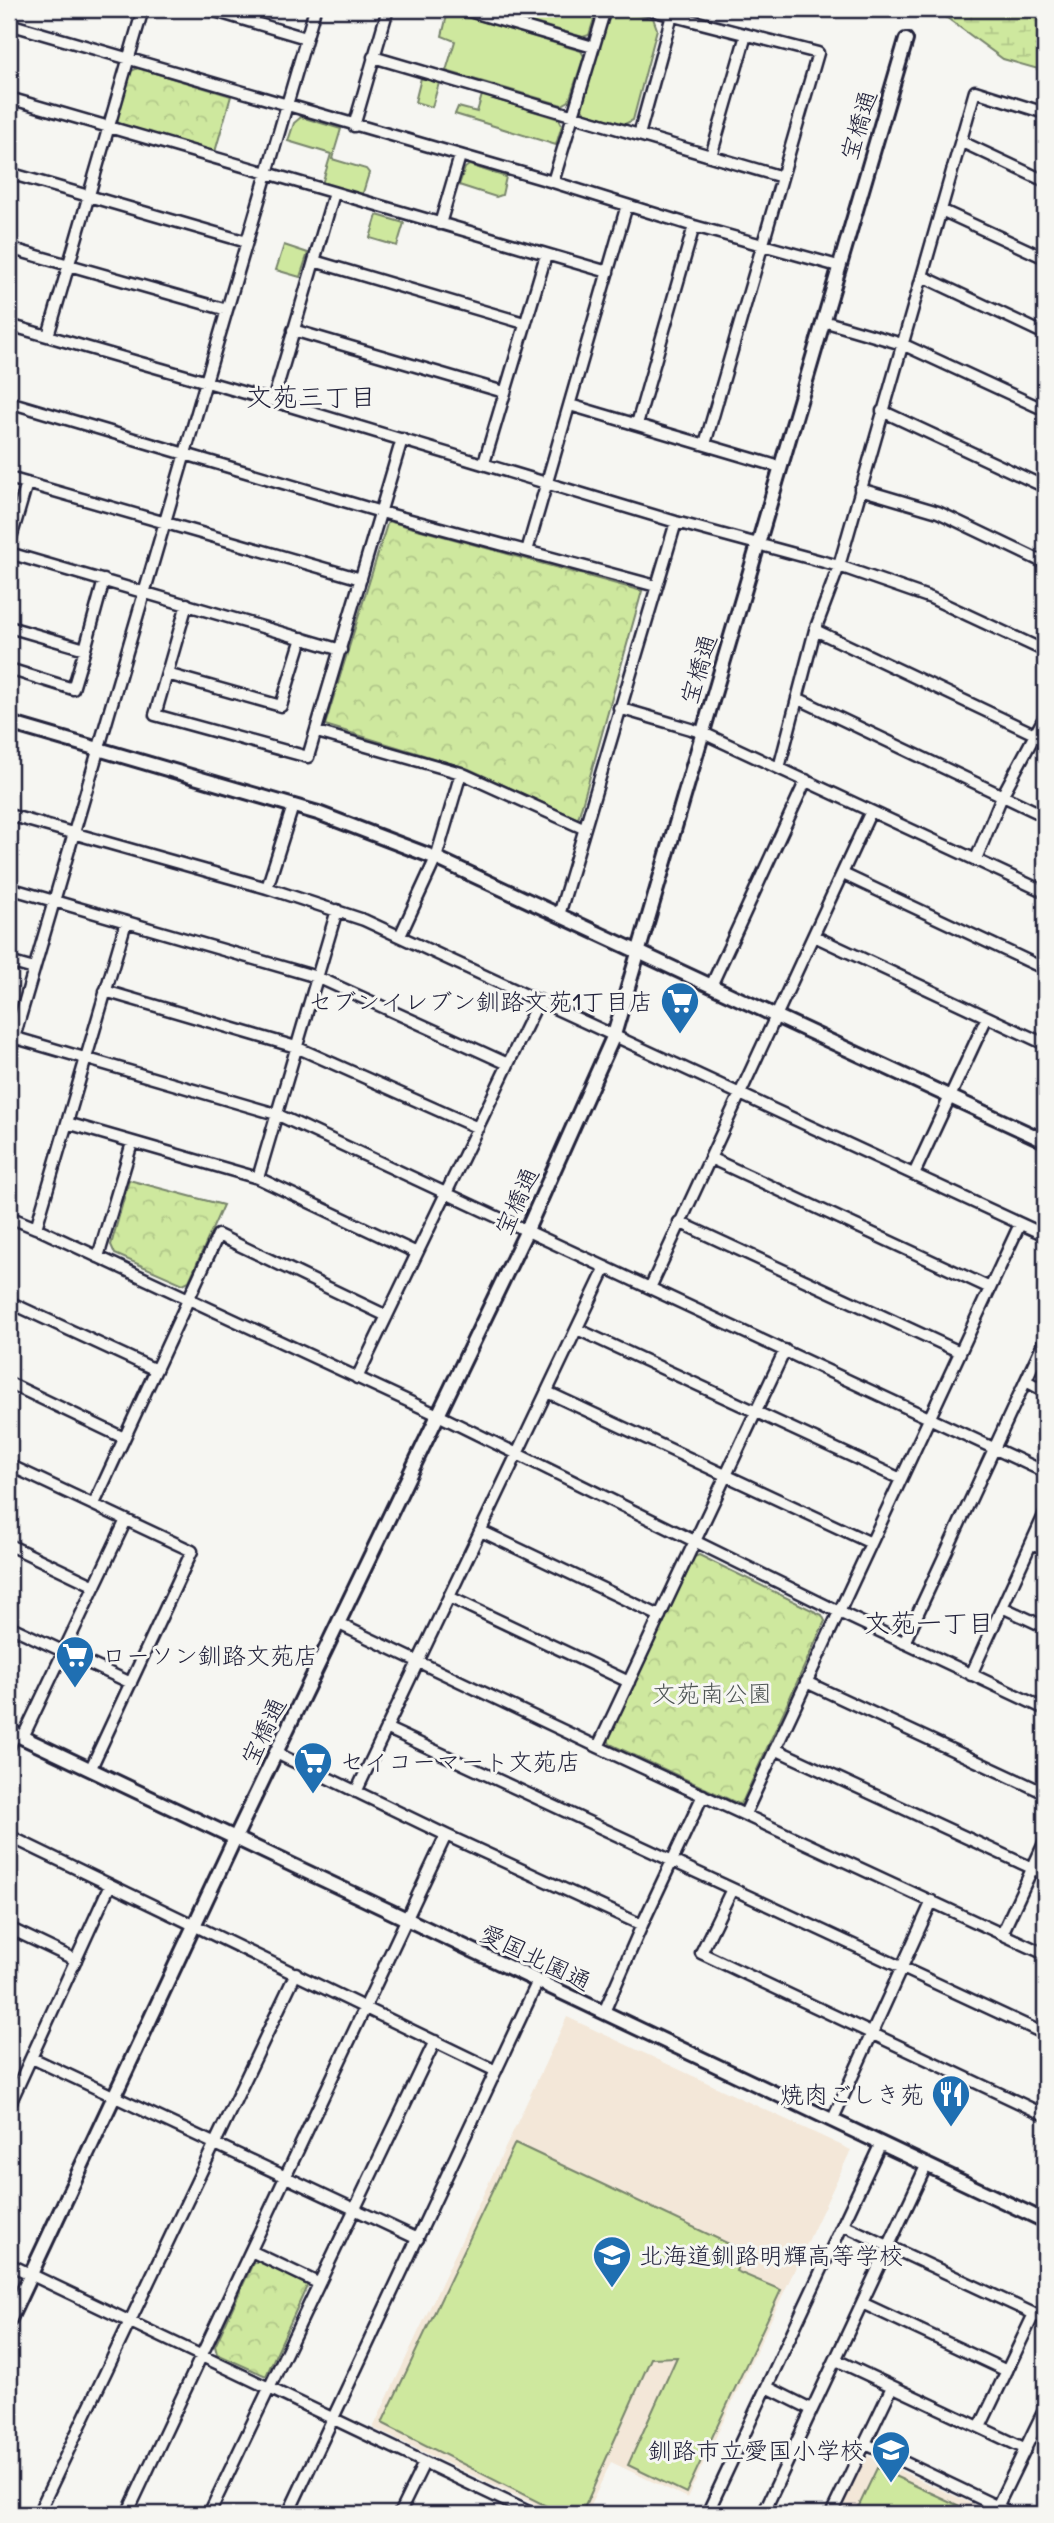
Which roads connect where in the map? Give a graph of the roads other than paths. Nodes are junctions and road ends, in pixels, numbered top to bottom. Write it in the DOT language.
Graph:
graph roads {
  1 [pos="143,9"];
  2 [pos="208,9"];
  3 [pos="315,9"];
  4 [pos="387,9"];
  5 [pos="462,9"];
  6 [pos="605,9"];
  7 [pos="647,9"];
  8 [pos="672,15"];
  9 [pos="9,24"];
  10 [pos="746,35"];
  11 [pos="306,38"];
  12 [pos="906,40"];
  13 [pos="593,47"];
  14 [pos="373,57"];
  15 [pos="129,59"];
  16 [pos="9,98"];
  17 [pos="286,105"];
  18 [pos="1045,113"];
  19 [pos="573,114"];
  20 [pos="354,125"];
  21 [pos="108,127"];
  22 [pos="639,135"];
  23 [pos="962,142"];
  24 [pos="460,156"];
  25 [pos="712,156"];
  26 [pos="9,173"];
  27 [pos="266,174"];
  28 [pos="782,177"];
  29 [pos="1045,181"];
  30 [pos="553,182"];
  31 [pos="334,193"];
  32 [pos="87,195"];
  33 [pos="626,205"];
  34 [pos="941,210"];
  35 [pos="440,224"];
  36 [pos="694,226"];
  37 [pos="247,242"];
  38 [pos="762,245"];
  39 [pos="9,248"];
  40 [pos="546,255"];
  41 [pos="1045,258"];
  42 [pos="314,261"];
  43 [pos="68,265"];
  44 [pos="838,266"];
  45 [pos="607,272"];
  46 [pos="922,276"];
  47 [pos="227,310"];
  48 [pos="823,321"];
  49 [pos="524,323"];
  50 [pos="9,325"];
  51 [pos="293,330"];
  52 [pos="1045,334"];
  53 [pos="48,336"];
  54 [pos="902,344"];
  55 [pos="205,382"];
  56 [pos="504,392"];
  57 [pos="273,401"];
  58 [pos="9,402"];
  59 [pos="570,405"];
  60 [pos="1045,410"];
  61 [pos="882,411"];
  62 [pos="636,424"];
  63 [pos="402,439"];
  64 [pos="705,444"];
  65 [pos="185,453"];
  66 [pos="484,463"];
  67 [pos="780,467"];
  68 [pos="9,478"];
  69 [pos="27,483"];
  70 [pos="547,483"];
  71 [pos="1045,488"];
  72 [pos="860,489"];
  73 [pos="381,512"];
  74 [pos="677,522"];
  75 [pos="165,523"];
  76 [pos="758,543"];
  77 [pos="9,545"];
  78 [pos="527,551"];
  79 [pos="9,553"];
  80 [pos="1045,563"];
  81 [pos="839,566"];
  82 [pos="361,579"];
  83 [pos="104,580"];
  84 [pos="656,586"];
  85 [pos="145,592"];
  86 [pos="187,604"];
  87 [pos="9,627"];
  88 [pos="815,630"];
  89 [pos="302,638"];
  90 [pos="85,649"];
  91 [pos="341,650"];
  92 [pos="1045,651"];
  93 [pos="9,669"];
  94 [pos="167,674"];
  95 [pos="797,698"];
  96 [pos="620,708"];
  97 [pos="1045,716"];
  98 [pos="9,723"];
  99 [pos="317,732"];
  100 [pos="701,732"];
  101 [pos="1041,737"];
  102 [pos="98,750"];
  103 [pos="779,768"];
  104 [pos="461,773"];
  105 [pos="806,780"];
  106 [pos="1002,796"];
  107 [pos="293,806"];
  108 [pos="871,811"];
  109 [pos="9,815"];
  110 [pos="1045,816"];
  111 [pos="583,828"];
  112 [pos="74,833"];
  113 [pos="436,858"];
  114 [pos="976,859"];
  115 [pos="843,874"];
  116 [pos="9,888"];
  117 [pos="267,888"];
  118 [pos="1045,892"];
  119 [pos="54,901"];
  120 [pos="337,910"];
  121 [pos="559,915"];
  122 [pos="126,922"];
  123 [pos="400,936"];
  124 [pos="814,936"];
  125 [pos="639,952"];
  126 [pos="9,962"];
  127 [pos="34,969"];
  128 [pos="1045,969"];
  129 [pos="317,977"];
  130 [pos="711,986"];
  131 [pos="105,991"];
  132 [pos="539,1000"];
  133 [pos="777,1017"];
  134 [pos="987,1017"];
  135 [pos="614,1035"];
  136 [pos="11,1037"];
  137 [pos="1045,1044"];
  138 [pos="296,1046"];
  139 [pos="9,1055"];
  140 [pos="87,1058"];
  141 [pos="508,1064"];
  142 [pos="740,1095"];
  143 [pos="950,1097"];
  144 [pos="276,1114"];
  145 [pos="67,1123"];
  146 [pos="478,1128"];
  147 [pos="1045,1141"];
  148 [pos="132,1143"];
  149 [pos="710,1158"];
  150 [pos="914,1174"];
  151 [pos="258,1178"];
  152 [pos="446,1192"];
  153 [pos="9,1217"];
  154 [pos="679,1222"];
  155 [pos="1020,1224"];
  156 [pos="36,1228"];
  157 [pos="527,1230"];
  158 [pos="1045,1236"];
  159 [pos="417,1253"];
  160 [pos="98,1257"];
  161 [pos="606,1266"];
  162 [pos="650,1288"];
  163 [pos="990,1288"];
  164 [pos="188,1300"];
  165 [pos="11,1303"];
  166 [pos="387,1316"];
  167 [pos="9,1320"];
  168 [pos="577,1329"];
  169 [pos="1045,1339"];
  170 [pos="785,1350"];
  171 [pos="960,1352"];
  172 [pos="156,1370"];
  173 [pos="357,1378"];
  174 [pos="1026,1381"];
  175 [pos="9,1383"];
  176 [pos="547,1391"];
  177 [pos="1045,1391"];
  178 [pos="755,1413"];
  179 [pos="438,1415"];
  180 [pos="930,1416"];
  181 [pos="124,1438"];
  182 [pos="995,1448"];
  183 [pos="518,1454"];
  184 [pos="9,1465"];
  185 [pos="1045,1472"];
  186 [pos="726,1475"];
  187 [pos="901,1479"];
  188 [pos="94,1504"];
  189 [pos="1045,1513"];
  190 [pos="126,1520"];
  191 [pos="481,1531"];
  192 [pos="695,1541"];
  193 [pos="871,1543"];
  194 [pos="1031,1543"];
  195 [pos="9,1545"];
  196 [pos="1045,1549"];
  197 [pos="95,1586"];
  198 [pos="449,1597"];
  199 [pos="1002,1607"];
  200 [pos="839,1612"];
  201 [pos="660,1616"];
  202 [pos="339,1624"];
  203 [pos="9,1626"];
  204 [pos="1045,1627"];
  205 [pos="904,1643"];
  206 [pos="64,1652"];
  207 [pos="418,1662"];
  208 [pos="971,1675"];
  209 [pos="629,1682"];
  210 [pos="806,1682"];
  211 [pos="131,1683"];
  212 [pos="1045,1709"];
  213 [pos="386,1728"];
  214 [pos="16,1734"];
  215 [pos="598,1747"];
  216 [pos="9,1748"];
  217 [pos="775,1749"];
  218 [pos="276,1753"];
  219 [pos="91,1769"];
  220 [pos="356,1791"];
  221 [pos="1045,1793"];
  222 [pos="704,1795"];
  223 [pos="745,1814"];
  224 [pos="446,1835"];
  225 [pos="9,1836"];
  226 [pos="235,1838"];
  227 [pos="1045,1841"];
  228 [pos="673,1860"];
  229 [pos="1032,1868"];
  230 [pos="1045,1874"];
  231 [pos="110,1885"];
  232 [pos="732,1889"];
  233 [pos="932,1901"];
  234 [pos="408,1918"];
  235 [pos="194,1925"];
  236 [pos="642,1925"];
  237 [pos="9,1928"];
  238 [pos="1002,1934"];
  239 [pos="1045,1954"];
  240 [pos="76,1960"];
  241 [pos="903,1968"];
  242 [pos="296,1973"];
  243 [pos="538,1981"];
  244 [pos="366,2008"];
  245 [pos="604,2012"];
  246 [pos="872,2033"];
  247 [pos="1045,2034"];
  248 [pos="435,2040"];
  249 [pos="32,2058"];
  250 [pos="496,2071"];
  251 [pos="114,2096"];
  252 [pos="9,2106"];
  253 [pos="1045,2115"];
  254 [pos="832,2121"];
  255 [pos="216,2143"];
  256 [pos="881,2143"];
  257 [pos="927,2165"];
  258 [pos="286,2175"];
  259 [pos="355,2210"];
  260 [pos="1045,2221"];
  261 [pos="843,2225"];
  262 [pos="418,2239"];
  263 [pos="889,2246"];
  264 [pos="251,2251"];
  265 [pos="9,2264"];
  266 [pos="29,2274"];
  267 [pos="318,2283"];
  268 [pos="862,2303"];
  269 [pos="1034,2314"];
  270 [pos="1045,2319"];
  271 [pos="9,2321"];
  272 [pos="129,2321"];
  273 [pos="202,2356"];
  274 [pos="836,2360"];
  275 [pos="1007,2371"];
  276 [pos="767,2387"];
  277 [pos="892,2387"];
  278 [pos="269,2388"];
  279 [pos="1045,2408"];
  280 [pos="811,2409"];
  281 [pos="334,2420"];
  282 [pos="980,2427"];
  283 [pos="866,2444"];
  284 [pos="1026,2449"];
  285 [pos="424,2463"];
  286 [pos="997,2507"];
  287 [pos="516,2511"];
  288 [pos="38,2514"];
  289 [pos="127,2514"];
  290 [pos="209,2514"];
  291 [pos="288,2514"];
  292 [pos="399,2514"];
  293 [pos="533,2514"];
  294 [pos="707,2514"];
  295 [pos="763,2514"];
  296 [pos="831,2514"];
  297 [pos="1013,2514"];
  1 -- 15 [label="street"];
  2 -- 11 [label="street"];
  3 -- 11 [label="street"];
  4 -- 14 [label="street"];
  5 -- 13 [label="street"];
  6 -- 13 [label="street"];
  7 -- 8 [label="street"];
  8 -- 10 [label="street"];
  8 -- 22 [label="street"];
  9 -- 15 [label="street"];
  10 -- 25 [label="street"];
  10 -- 28 [label="street"];
  11 -- 17 [label="street"];
  12 -- 44 [label="street, 宝橋通"];
  13 -- 19 [label="street"];
  14 -- 19 [label="street"];
  14 -- 20 [label="street"];
  15 -- 17 [label="street"];
  15 -- 21 [label="street"];
  16 -- 21 [label="street"];
  17 -- 20 [label="street"];
  17 -- 27 [label="street"];
  18 -- 23 [label="street"];
  19 -- 22 [label="street"];
  19 -- 30 [label="street"];
  20 -- 24 [label="street"];
  21 -- 27 [label="street"];
  21 -- 32 [label="street"];
  22 -- 25 [label="street"];
  23 -- 29 [label="street"];
  23 -- 34 [label="street"];
  24 -- 30 [label="street"];
  24 -- 35 [label="street"];
  25 -- 28 [label="street"];
  26 -- 32 [label="street"];
  27 -- 31 [label="street"];
  27 -- 37 [label="street"];
  28 -- 38 [label="street"];
  30 -- 33 [label="street"];
  31 -- 35 [label="street"];
  31 -- 42 [label="street"];
  32 -- 37 [label="street"];
  32 -- 43 [label="street"];
  33 -- 36 [label="street"];
  33 -- 45 [label="street"];
  34 -- 41 [label="street"];
  34 -- 46 [label="street"];
  35 -- 40 [label="street"];
  36 -- 38 [label="street"];
  36 -- 62 [label="street"];
  37 -- 47 [label="street"];
  38 -- 44 [label="street"];
  38 -- 64 [label="street"];
  39 -- 43 [label="street"];
  40 -- 45 [label="street"];
  40 -- 49 [label="street"];
  42 -- 49 [label="street"];
  42 -- 51 [label="street"];
  43 -- 47 [label="street"];
  43 -- 53 [label="street"];
  44 -- 48 [label="street, 宝橋通"];
  45 -- 59 [label="street"];
  46 -- 52 [label="street"];
  46 -- 54 [label="street"];
  47 -- 55 [label="street"];
  48 -- 54 [label="street"];
  48 -- 67 [label="street, 宝橋通"];
  49 -- 56 [label="street"];
  50 -- 53 [label="street"];
  51 -- 56 [label="street"];
  51 -- 57 [label="street"];
  53 -- 55 [label="street"];
  54 -- 60 [label="street"];
  54 -- 61 [label="street"];
  55 -- 57 [label="street"];
  55 -- 65 [label="street"];
  56 -- 66 [label="street"];
  57 -- 63 [label="street"];
  58 -- 65 [label="street"];
  59 -- 62 [label="street"];
  59 -- 70 [label="street"];
  61 -- 71 [label="street"];
  61 -- 72 [label="street"];
  62 -- 64 [label="street"];
  63 -- 66 [label="street"];
  63 -- 73 [label="street"];
  64 -- 67 [label="street"];
  65 -- 73 [label="street"];
  65 -- 75 [label="street"];
  66 -- 70 [label="street"];
  67 -- 76 [label="street, 宝橋通"];
  68 -- 69 [label="street"];
  69 -- 75 [label="street"];
  69 -- 77 [label="street"];
  70 -- 74 [label="street"];
  70 -- 78 [label="street"];
  72 -- 80 [label="street"];
  72 -- 81 [label="street"];
  73 -- 78 [label="street"];
  73 -- 82 [label="street"];
  74 -- 76 [label="street"];
  74 -- 84 [label="street"];
  75 -- 82 [label="street"];
  75 -- 85 [label="street"];
  76 -- 81 [label="street"];
  76 -- 100 [label="street, 宝橋通"];
  78 -- 84 [label="street"];
  79 -- 83 [label="street"];
  81 -- 88 [label="street"];
  81 -- 92 [label="street"];
  82 -- 91 [label="street"];
  83 -- 85 [label="street"];
  83 -- 90 [label="street"];
  84 -- 96 [label="street"];
  85 -- 86 [label="street"];
  85 -- 102 [label="street"];
  86 -- 89 [label="street"];
  86 -- 94 [label="street"];
  87 -- 90 [label="street"];
  88 -- 95 [label="street"];
  88 -- 101 [label="street"];
  89 -- 91 [label="street"];
  89 -- 94 [label="street"];
  90 -- 93 [label="street"];
  91 -- 99 [label="street"];
  94 -- 99 [label="street"];
  95 -- 103 [label="street"];
  95 -- 106 [label="street"];
  96 -- 100 [label="street"];
  96 -- 111 [label="street"];
  97 -- 101 [label="street"];
  98 -- 102 [label="street"];
  99 -- 104 [label="street"];
  100 -- 103 [label="street"];
  100 -- 125 [label="street, 宝橋通"];
  101 -- 106 [label="street"];
  102 -- 107 [label="street"];
  102 -- 112 [label="street"];
  103 -- 105 [label="street"];
  104 -- 111 [label="street"];
  104 -- 113 [label="street"];
  105 -- 108 [label="street"];
  105 -- 130 [label="street"];
  106 -- 110 [label="street"];
  106 -- 114 [label="street"];
  107 -- 113 [label="street"];
  107 -- 117 [label="street"];
  108 -- 114 [label="street"];
  108 -- 115 [label="street"];
  109 -- 112 [label="street"];
  111 -- 121 [label="street"];
  112 -- 117 [label="street"];
  112 -- 119 [label="street"];
  113 -- 121 [label="street"];
  113 -- 123 [label="street"];
  114 -- 118 [label="street"];
  115 -- 124 [label="street"];
  115 -- 128 [label="street"];
  116 -- 119 [label="street"];
  117 -- 120 [label="street"];
  119 -- 122 [label="street"];
  119 -- 127 [label="street"];
  120 -- 123 [label="street"];
  120 -- 129 [label="street"];
  121 -- 125 [label="street"];
  122 -- 129 [label="street"];
  122 -- 131 [label="street"];
  123 -- 132 [label="street"];
  124 -- 133 [label="street"];
  124 -- 134 [label="street"];
  125 -- 130 [label="street"];
  125 -- 135 [label="street, 宝橋通"];
  126 -- 127 [label="street"];
  127 -- 136 [label="street"];
  129 -- 138 [label="street"];
  129 -- 141 [label="street"];
  130 -- 133 [label="street"];
  131 -- 138 [label="street"];
  131 -- 140 [label="street"];
  132 -- 135 [label="street"];
  132 -- 141 [label="street"];
  133 -- 142 [label="street"];
  133 -- 143 [label="street"];
  134 -- 137 [label="street"];
  134 -- 143 [label="street"];
  135 -- 142 [label="street"];
  135 -- 157 [label="street, 宝橋通"];
  136 -- 139 [label="street"];
  136 -- 140 [label="street"];
  138 -- 144 [label="street"];
  138 -- 146 [label="street"];
  140 -- 144 [label="street"];
  140 -- 145 [label="street"];
  141 -- 146 [label="street"];
  142 -- 149 [label="street"];
  142 -- 150 [label="street"];
  143 -- 147 [label="street"];
  143 -- 150 [label="street"];
  144 -- 151 [label="street"];
  144 -- 152 [label="street"];
  145 -- 148 [label="street"];
  145 -- 156 [label="street"];
  146 -- 152 [label="street"];
  148 -- 151 [label="street"];
  148 -- 160 [label="street"];
  149 -- 154 [label="street"];
  149 -- 163 [label="street"];
  150 -- 155 [label="street"];
  151 -- 159 [label="street"];
  152 -- 157 [label="street"];
  152 -- 159 [label="street"];
  153 -- 156 [label="street"];
  154 -- 162 [label="street"];
  154 -- 171 [label="street"];
  155 -- 158 [label="street"];
  155 -- 163 [label="street"];
  156 -- 160 [label="street"];
  157 -- 161 [label="street"];
  157 -- 179 [label="street, 宝橋通"];
  159 -- 166 [label="street"];
  160 -- 164 [label="street"];
  161 -- 162 [label="street"];
  161 -- 168 [label="street"];
  162 -- 170 [label="street"];
  163 -- 171 [label="street"];
  164 -- 166 [label="street"];
  164 -- 172 [label="street"];
  164 -- 173 [label="street"];
  165 -- 167 [label="street"];
  165 -- 172 [label="street"];
  166 -- 173 [label="street"];
  168 -- 176 [label="street"];
  168 -- 178 [label="street"];
  169 -- 174 [label="street"];
  170 -- 178 [label="street"];
  170 -- 180 [label="street"];
  171 -- 180 [label="street"];
  172 -- 181 [label="street"];
  173 -- 179 [label="street"];
  174 -- 177 [label="street"];
  174 -- 182 [label="street"];
  175 -- 181 [label="street"];
  176 -- 183 [label="street"];
  176 -- 186 [label="street"];
  178 -- 186 [label="street"];
  178 -- 187 [label="street"];
  179 -- 183 [label="street"];
  179 -- 202 [label="street, 宝橋通"];
  180 -- 182 [label="street"];
  180 -- 187 [label="street"];
  181 -- 188 [label="street"];
  182 -- 185 [label="street"];
  182 -- 205 [label="street"];
  183 -- 191 [label="street"];
  183 -- 192 [label="street"];
  184 -- 188 [label="street"];
  186 -- 192 [label="street"];
  186 -- 193 [label="street"];
  187 -- 193 [label="street"];
  188 -- 190 [label="street"];
  189 -- 194 [label="street"];
  190 -- 197 [label="street"];
  190 -- 211 [label="street"];
  191 -- 198 [label="street"];
  191 -- 201 [label="street"];
  192 -- 200 [label="street"];
  192 -- 201 [label="street"];
  193 -- 200 [label="street"];
  194 -- 196 [label="street"];
  194 -- 199 [label="street"];
  195 -- 197 [label="street"];
  197 -- 206 [label="street"];
  198 -- 207 [label="street"];
  198 -- 209 [label="street"];
  199 -- 204 [label="street"];
  199 -- 208 [label="street"];
  200 -- 205 [label="street"];
  200 -- 210 [label="street"];
  201 -- 209 [label="street"];
  202 -- 207 [label="street"];
  202 -- 218 [label="street, 宝橋通"];
  203 -- 206 [label="street"];
  205 -- 208 [label="street"];
  206 -- 211 [label="street"];
  206 -- 214 [label="street"];
  207 -- 213 [label="street"];
  207 -- 215 [label="street"];
  208 -- 212 [label="street"];
  209 -- 215 [label="street"];
  210 -- 217 [label="street"];
  210 -- 221 [label="street"];
  211 -- 219 [label="street"];
  213 -- 220 [label="street"];
  213 -- 228 [label="street"];
  214 -- 216 [label="street"];
  214 -- 219 [label="street, 愛国北園通"];
  215 -- 222 [label="street"];
  217 -- 223 [label="street"];
  217 -- 229 [label="street"];
  218 -- 220 [label="street"];
  218 -- 226 [label="street, 宝橋通"];
  219 -- 226 [label="street, 愛国北園通"];
  220 -- 224 [label="street"];
  222 -- 223 [label="street"];
  222 -- 228 [label="street"];
  223 -- 233 [label="street"];
  224 -- 234 [label="street"];
  224 -- 236 [label="street"];
  225 -- 231 [label="street"];
  226 -- 234 [label="street, 愛国北園通"];
  226 -- 235 [label="street, 宝橋通"];
  227 -- 229 [label="street"];
  228 -- 232 [label="street"];
  228 -- 236 [label="street"];
  229 -- 230 [label="street"];
  229 -- 238 [label="street"];
  231 -- 235 [label="street"];
  231 -- 240 [label="street"];
  232 -- 241 [label="street"];
  232 -- 246 [label="street"];
  233 -- 238 [label="street"];
  233 -- 241 [label="street"];
  234 -- 243 [label="street, 愛国北園通"];
  234 -- 244 [label="street"];
  235 -- 242 [label="street"];
  235 -- 251 [label="street, 宝橋通"];
  236 -- 245 [label="street"];
  237 -- 240 [label="street"];
  238 -- 239 [label="street"];
  240 -- 249 [label="street"];
  241 -- 246 [label="street"];
  241 -- 247 [label="street"];
  242 -- 244 [label="street"];
  242 -- 255 [label="street"];
  243 -- 245 [label="street, 愛国北園通"];
  243 -- 250 [label="street"];
  244 -- 248 [label="street"];
  244 -- 258 [label="street"];
  245 -- 254 [label="street, 愛国北園通"];
  246 -- 253 [label="street"];
  246 -- 254 [label="street"];
  248 -- 250 [label="street"];
  248 -- 259 [label="street"];
  249 -- 251 [label="street"];
  249 -- 252 [label="street"];
  250 -- 262 [label="street"];
  251 -- 255 [label="street"];
  251 -- 266 [label="street, 宝橋通"];
  254 -- 256 [label="street, 愛国北園通"];
  255 -- 258 [label="street"];
  255 -- 272 [label="street"];
  256 -- 257 [label="street, 愛国北園通"];
  256 -- 261 [label="street"];
  257 -- 260 [label="street, 愛国北園通"];
  257 -- 263 [label="street"];
  258 -- 259 [label="street"];
  258 -- 264 [label="street"];
  259 -- 262 [label="street"];
  259 -- 267 [label="street"];
  261 -- 263 [label="street"];
  261 -- 276 [label="street"];
  262 -- 281 [label="street"];
  263 -- 268 [label="street"];
  263 -- 269 [label="street"];
  264 -- 267 [label="street"];
  264 -- 273 [label="street"];
  265 -- 266 [label="street"];
  266 -- 271 [label="street, 宝橋通"];
  266 -- 272 [label="street"];
  267 -- 278 [label="street"];
  268 -- 274 [label="street"];
  268 -- 275 [label="street"];
  269 -- 270 [label="street"];
  269 -- 275 [label="street"];
  272 -- 273 [label="street"];
  272 -- 288 [label="street"];
  273 -- 278 [label="street"];
  273 -- 289 [label="street"];
  274 -- 277 [label="street"];
  274 -- 280 [label="street"];
  275 -- 282 [label="street"];
  276 -- 280 [label="street"];
  276 -- 294 [label="street"];
  277 -- 282 [label="street"];
  277 -- 283 [label="street"];
  278 -- 281 [label="street"];
  278 -- 290 [label="street"];
  279 -- 284 [label="street"];
  280 -- 295 [label="street"];
  281 -- 285 [label="street"];
  281 -- 291 [label="street"];
  282 -- 284 [label="street"];
  283 -- 286 [label="street"];
  283 -- 296 [label="street"];
  284 -- 286 [label="street"];
  285 -- 287 [label="street"];
  285 -- 292 [label="street"];
  286 -- 297 [label="street"];
  287 -- 293 [label="street"];
}
